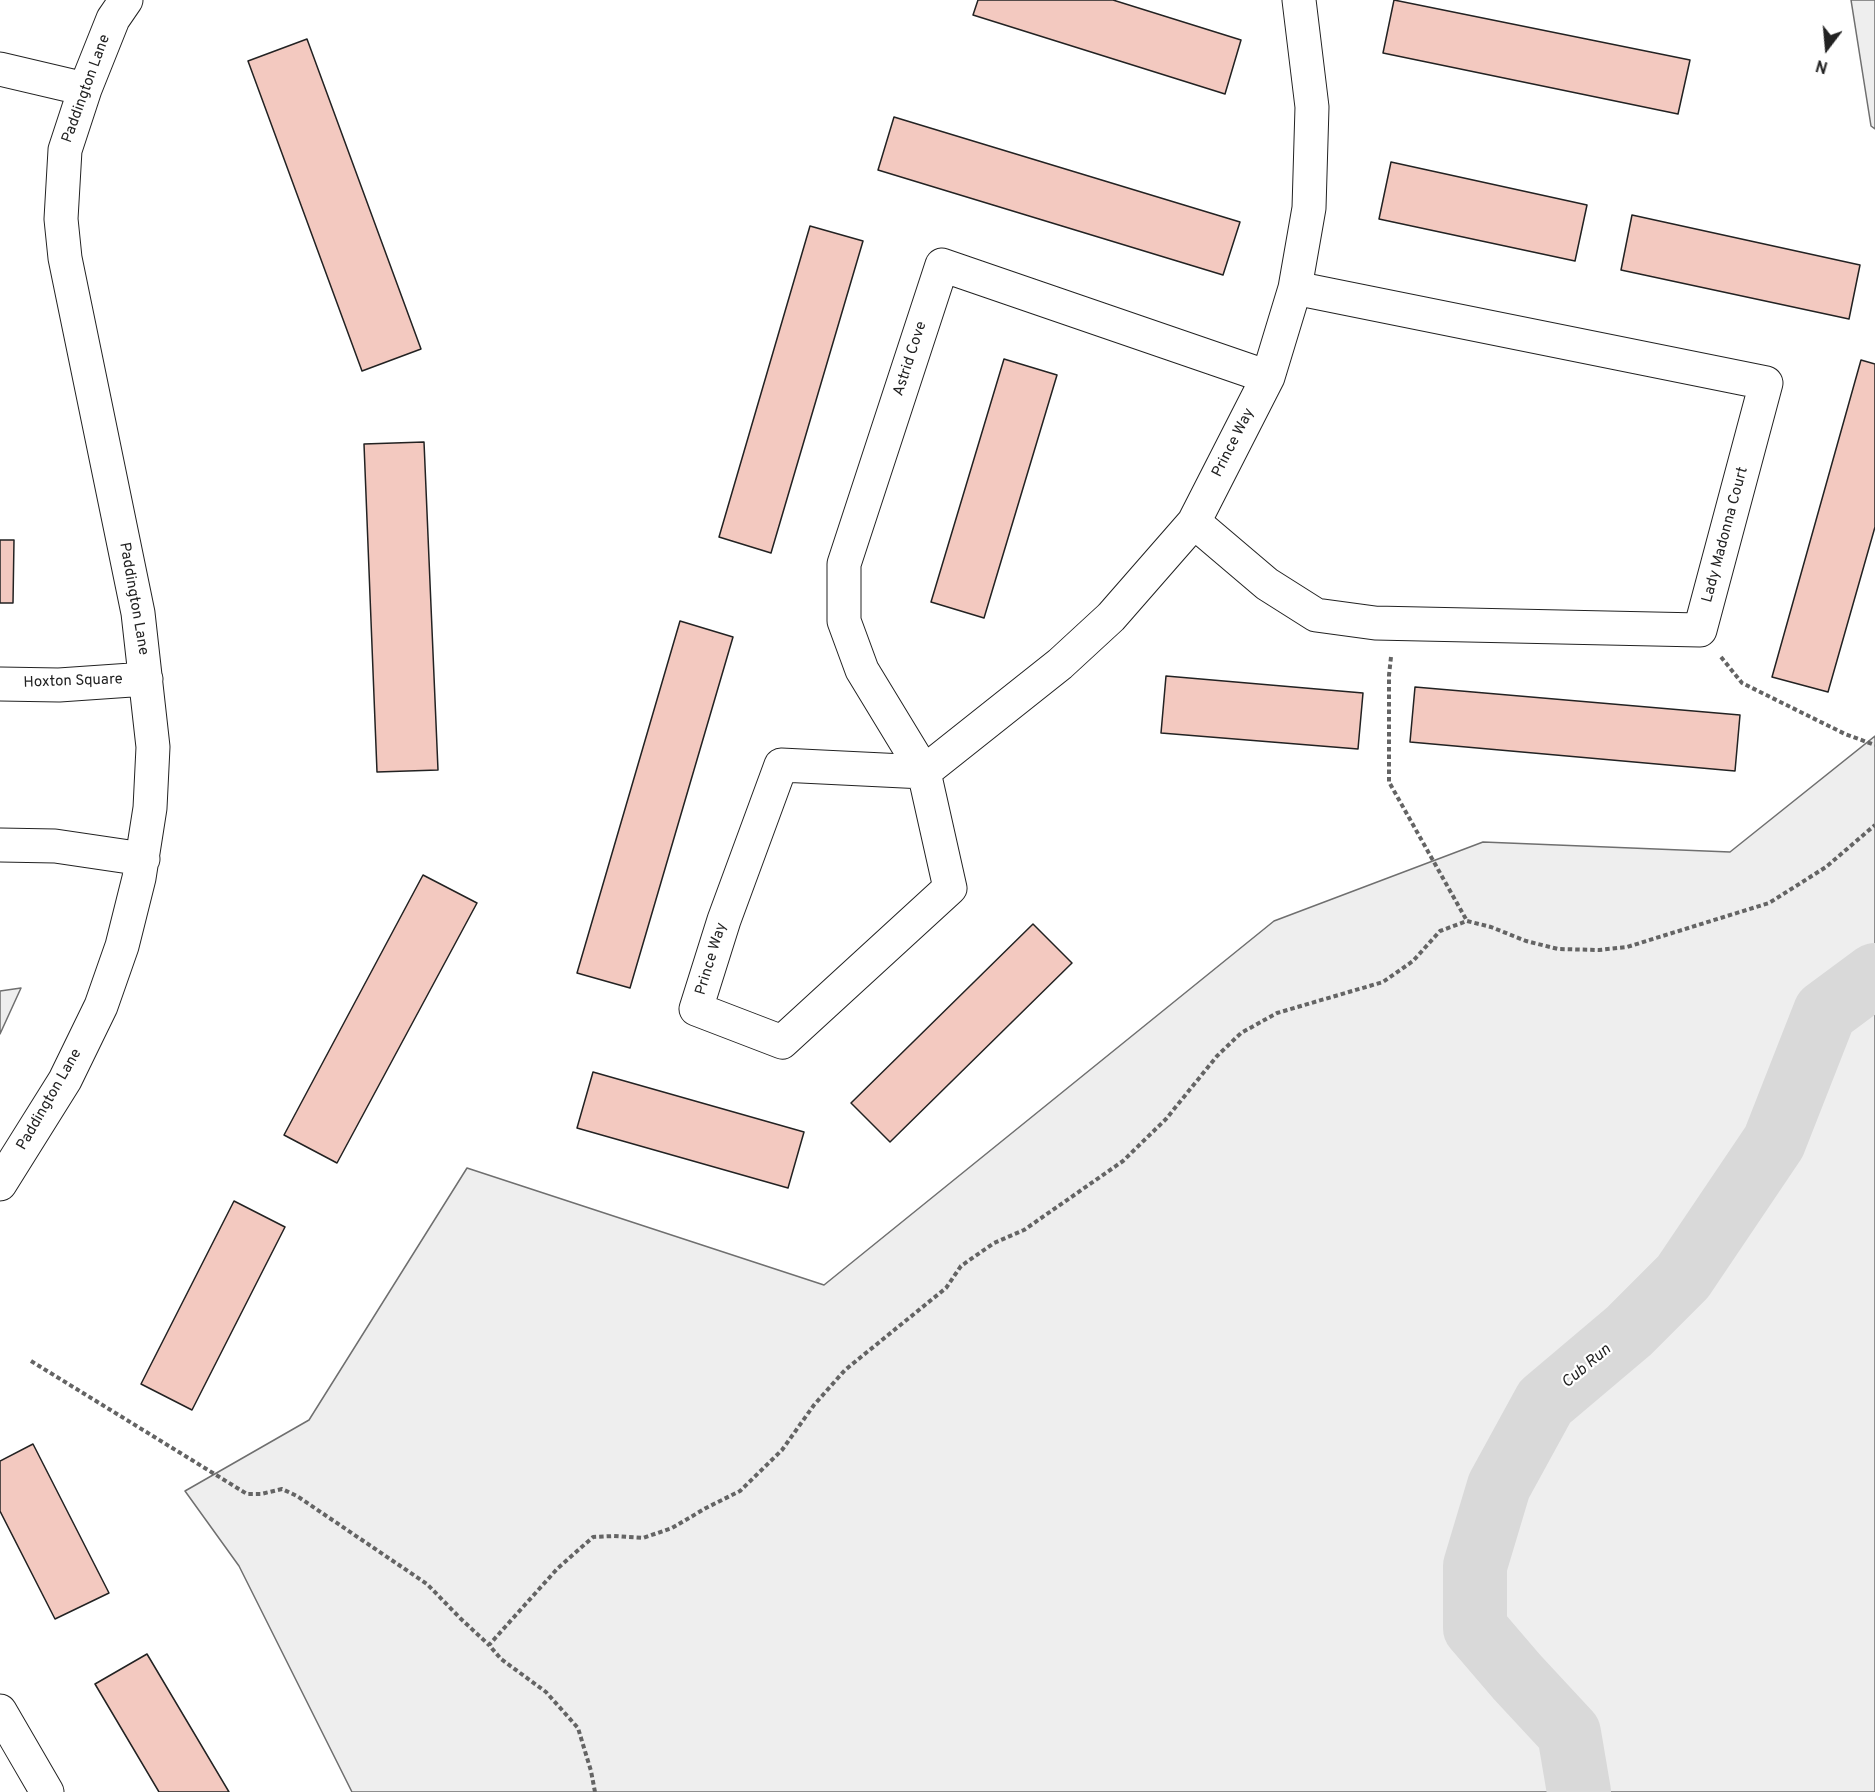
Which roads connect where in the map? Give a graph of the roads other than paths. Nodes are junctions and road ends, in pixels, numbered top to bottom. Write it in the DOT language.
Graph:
graph roads {
  1 [pos="126,0"];
  2 [pos="1299,0"];
  3 [pos="0,69"];
  4 [pos="85,89"];
  5 [pos="1295,288"];
  6 [pos="1268,377"];
  7 [pos="1194,522"];
  8 [pos="146,679"];
  9 [pos="0,684"];
  10 [pos="924,772"];
  11 [pos="0,845"];
  12 [pos="143,859"];
  13 [pos="0,1184"];
  14 [pos="0,1712"];
  15 [pos="47,1792"];
  1 -- 4 [label="street, Paddington Lane"];
  2 -- 5 [label="street, Prince Way"];
  3 -- 4 [label="street"];
  4 -- 8 [label="street, Paddington Lane"];
  5 -- 6 [label="street, Prince Way"];
  5 -- 7 [label="street, Lady Madonna Court"];
  6 -- 7 [label="street, Prince Way"];
  6 -- 10 [label="street, Astrid Cove"];
  7 -- 10 [label="street, Prince Way"];
  8 -- 9 [label="street, Hoxton Square"];
  8 -- 12 [label="street, Paddington Lane"];
  10 -- 10 [label="street, Prince Way"];
  11 -- 12 [label="street"];
  12 -- 13 [label="street, Paddington Lane"];
  14 -- 15 [label="street"];
}
